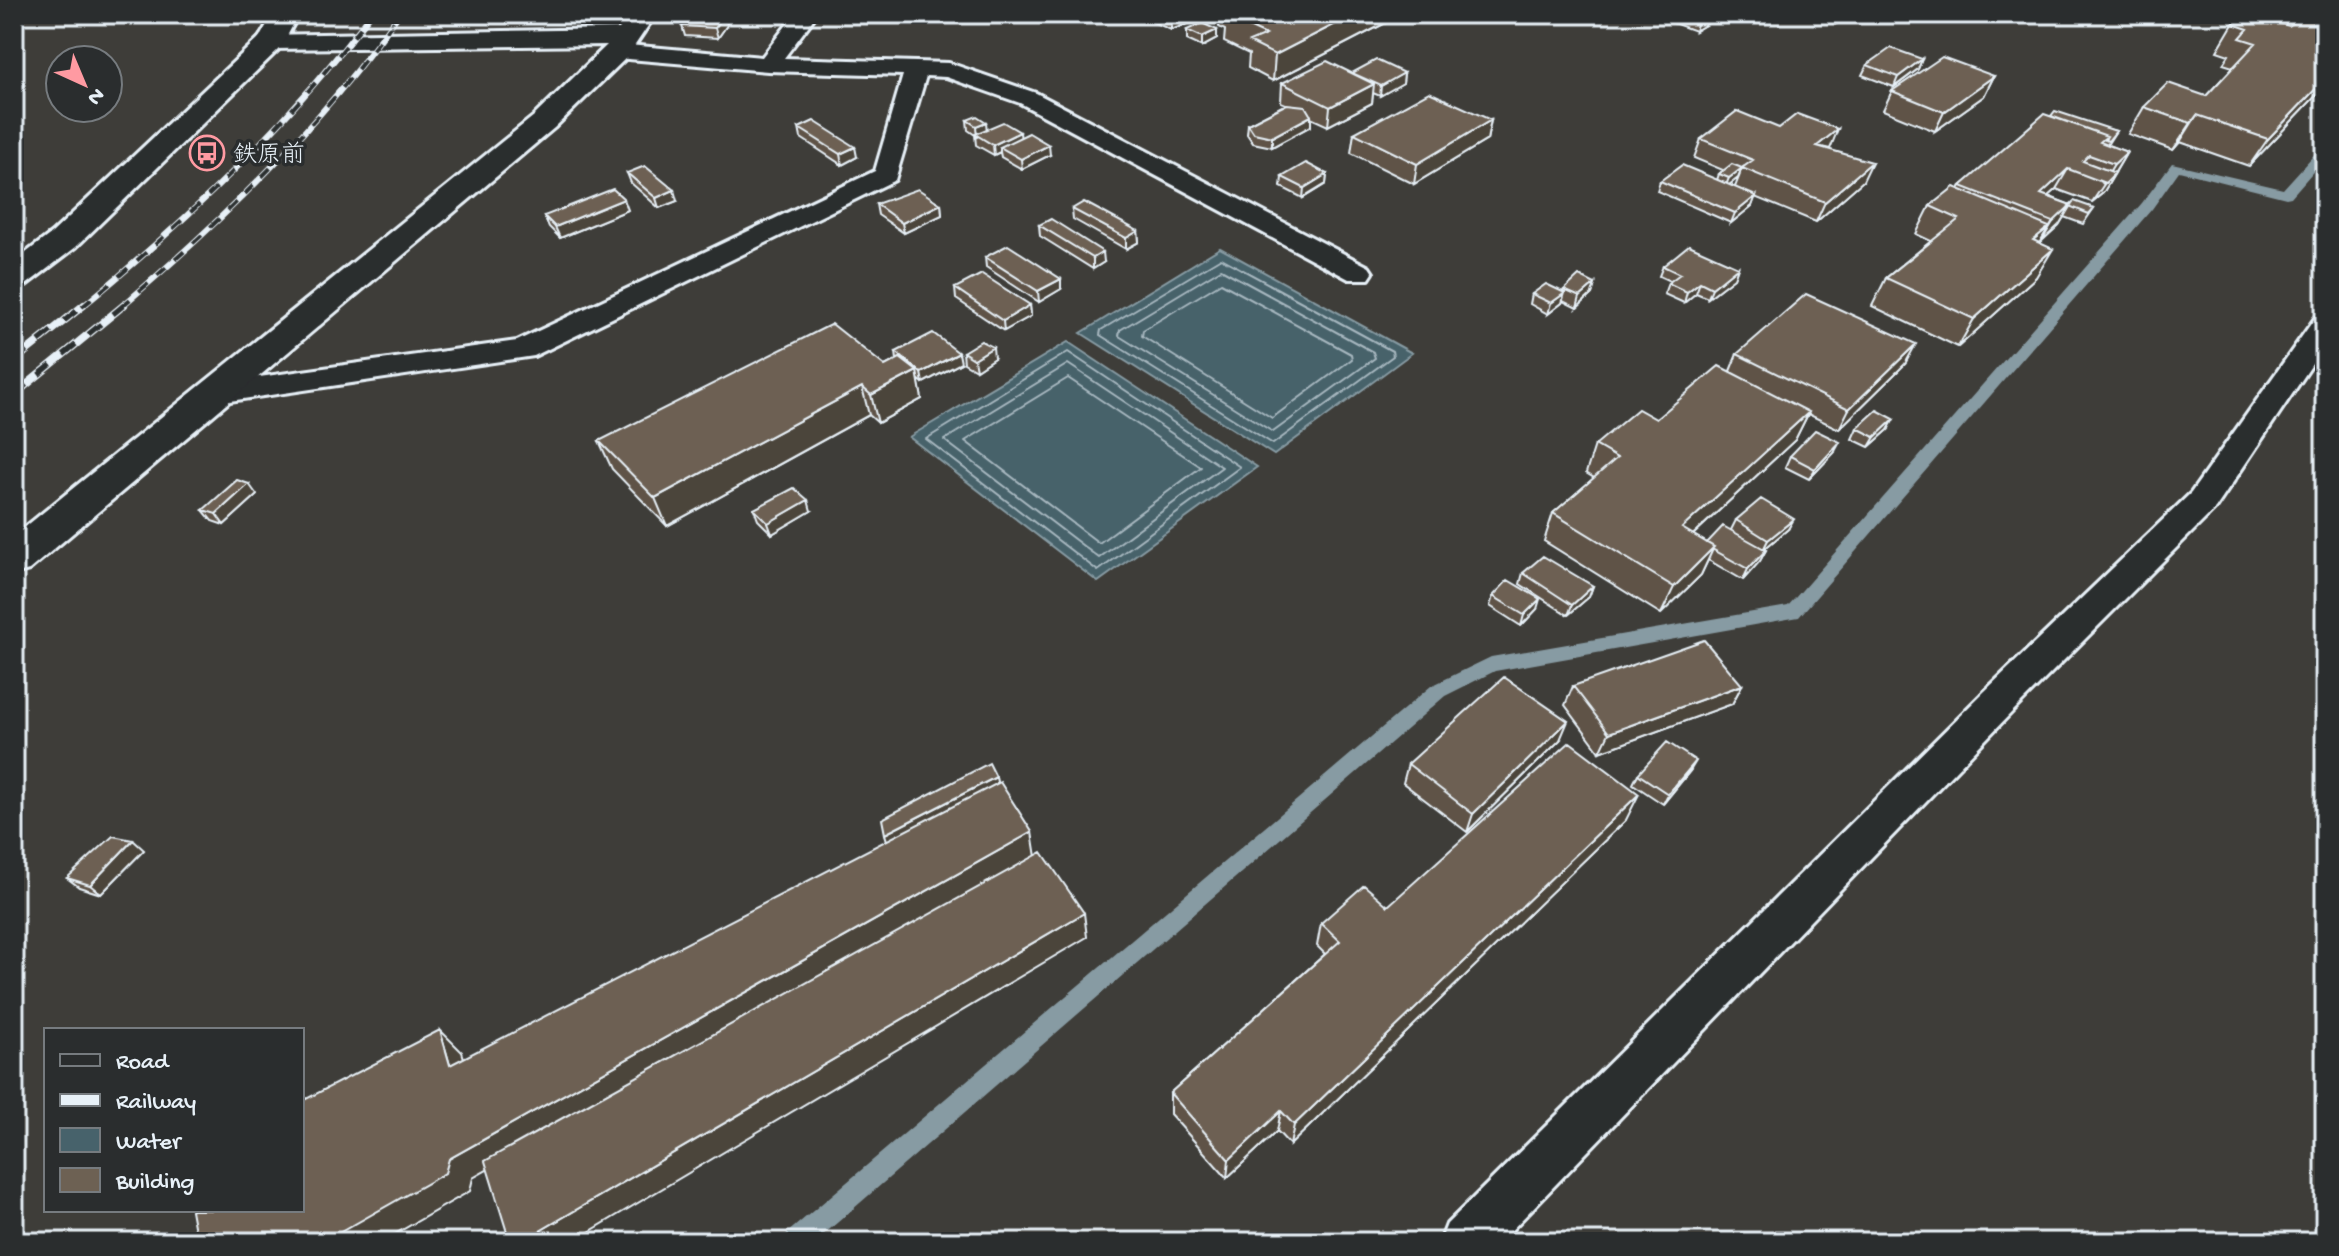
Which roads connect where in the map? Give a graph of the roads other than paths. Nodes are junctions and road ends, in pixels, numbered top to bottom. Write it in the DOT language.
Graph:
graph roads {
  1 [pos="286,14"];
  2 [pos="806,14"];
  3 [pos="629,34"];
  4 [pos="271,41"];
  5 [pos="768,64"];
  6 [pos="916,69"];
  7 [pos="1359,273"];
  8 [pos="14,278"];
  9 [pos="2325,324"];
  10 [pos="216,393"];
  11 [pos="14,559"];
  12 [pos="1465,1242"];
  1 -- 4 [label="street"];
  2 -- 5 [label="lane"];
  3 -- 4 [label="street"];
  3 -- 5 [label="lane"];
  3 -- 10 [label="street"];
  4 -- 8 [label="street"];
  5 -- 6 [label="lane"];
  6 -- 7 [label="lane"];
  6 -- 10 [label="lane"];
  9 -- 12 [label="lane"];
  10 -- 11 [label="street"];
}
